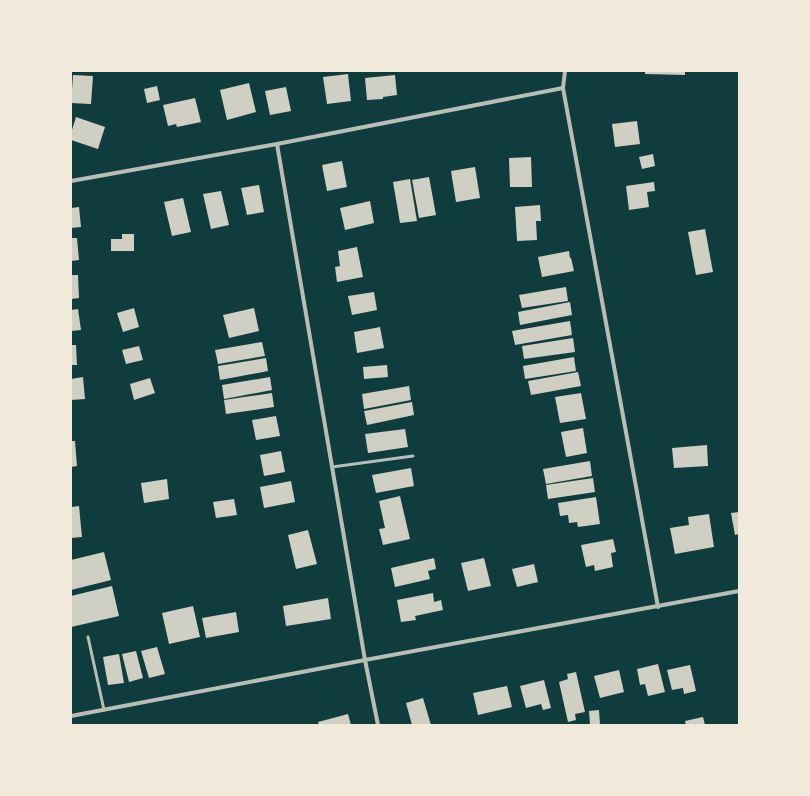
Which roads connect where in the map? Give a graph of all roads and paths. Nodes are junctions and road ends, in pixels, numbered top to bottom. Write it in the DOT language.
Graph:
graph roads {
  1 [pos="565,71"];
  2 [pos="563,88"];
  3 [pos="277,144"];
  4 [pos="71,181"];
  5 [pos="413,456"];
  6 [pos="332,467"];
  7 [pos="739,591"];
  8 [pos="658,606"];
  9 [pos="88,637"];
  10 [pos="365,660"];
  11 [pos="104,710"];
  12 [pos="71,716"];
  13 [pos="378,725"];
  1 -- 2 [label="street"];
  2 -- 3 [label="street"];
  2 -- 8 [label="street"];
  3 -- 4 [label="street"];
  3 -- 6 [label="street"];
  5 -- 6 [label="lane"];
  6 -- 10 [label="street"];
  7 -- 8 [label="street"];
  8 -- 10 [label="street"];
  9 -- 11 [label="lane"];
  10 -- 11 [label="street"];
  10 -- 13 [label="street"];
  11 -- 12 [label="street"];
}
